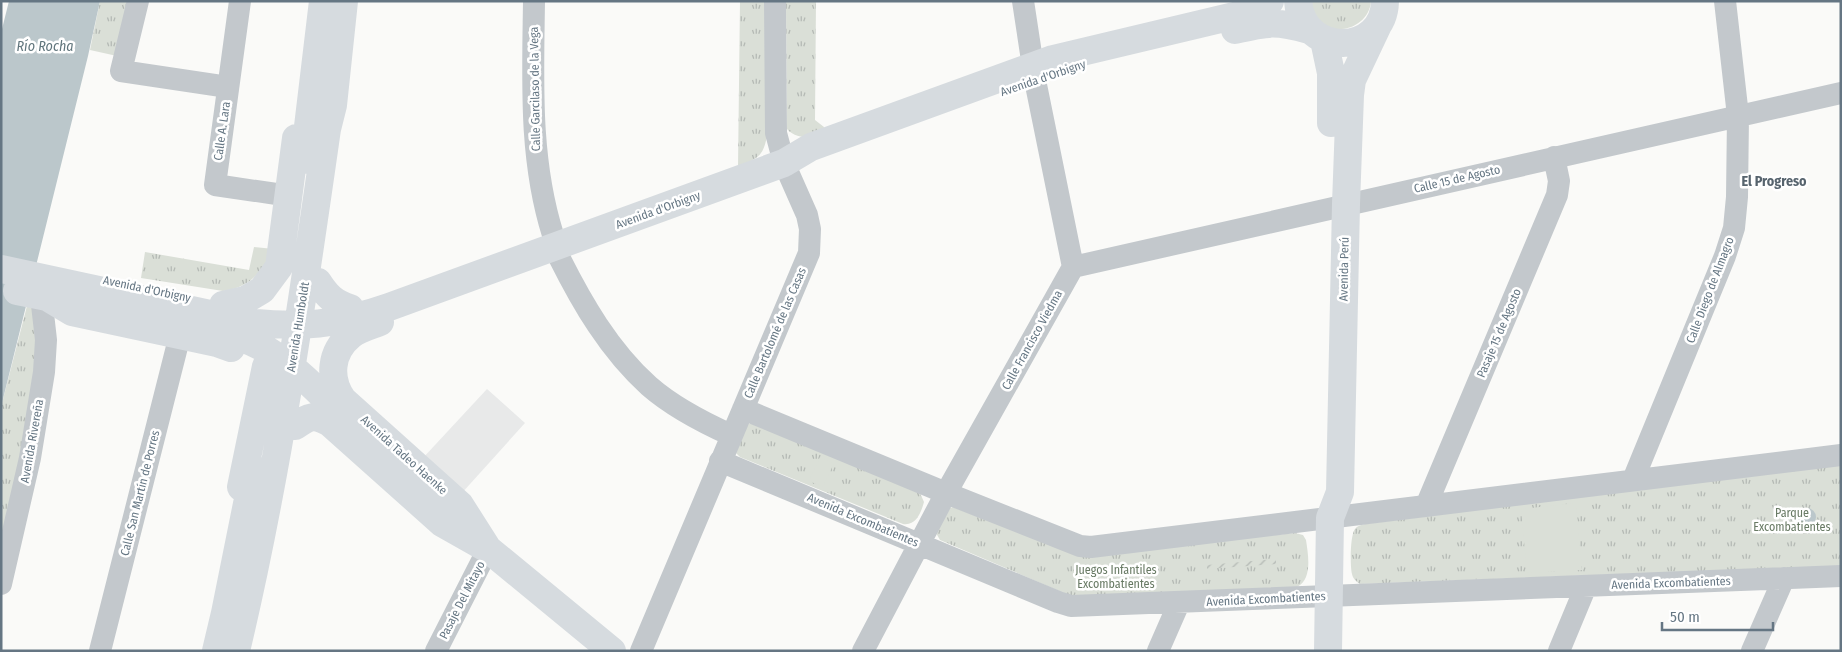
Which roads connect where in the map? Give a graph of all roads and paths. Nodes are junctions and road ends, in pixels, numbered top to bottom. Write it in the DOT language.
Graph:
graph roads {
  1 [pos="138,1"];
  2 [pos="240,1"];
  3 [pos="323,1"];
  4 [pos="344,1"];
  5 [pos="534,1"];
  6 [pos="774,1"];
  7 [pos="1022,1"];
  8 [pos="1270,1"];
  9 [pos="1298,1"];
  10 [pos="1725,1"];
  11 [pos="1381,13"];
  12 [pos="1317,35"];
  13 [pos="1034,73"];
  14 [pos="228,87"];
  15 [pos="1841,93"];
  16 [pos="322,104"];
  17 [pos="1738,116"];
  18 [pos="1554,157"];
  19 [pos="784,163"];
  20 [pos="290,196"];
  21 [pos="1337,207"];
  22 [pos="589,235"];
  23 [pos="556,246"];
  24 [pos="1073,267"];
  25 [pos="1,269"];
  26 [pos="318,282"];
  27 [pos="1,287"];
  28 [pos="41,289"];
  29 [pos="350,308"];
  30 [pos="216,316"];
  31 [pos="295,322"];
  32 [pos="180,335"];
  33 [pos="266,365"];
  34 [pos="303,372"];
  35 [pos="743,409"];
  36 [pos="295,426"];
  37 [pos="731,435"];
  38 [pos="1839,451"];
  39 [pos="720,461"];
  40 [pos="1633,480"];
  41 [pos="946,493"];
  42 [pos="1426,506"];
  43 [pos="1330,518"];
  44 [pos="919,543"];
  45 [pos="488,549"];
  46 [pos="1841,576"];
  47 [pos="1784,578"];
  48 [pos="1,584"];
  49 [pos="1586,586"];
  50 [pos="1328,596"];
  51 [pos="1179,603"];
  52 [pos="235,615"];
  53 [pos="100,651"];
  54 [pos="216,651"];
  55 [pos="236,651"];
  56 [pos="436,651"];
  57 [pos="612,651"];
  58 [pos="641,651"];
  59 [pos="863,651"];
  60 [pos="1158,651"];
  61 [pos="1328,651"];
  62 [pos="1558,651"];
  63 [pos="1752,651"];
  1 -- 14 [label="street"];
  2 -- 14 [label="street, Calle A. Lara"];
  3 -- 16 [label="main road, Avenida Humboldt"];
  4 -- 16 [label="main road, Avenida Humboldt"];
  5 -- 23 [label="street, Calle Garcilaso de la Vega"];
  6 -- 19 [label="street, Calle Bartolomé de las Casas"];
  7 -- 13 [label="street"];
  8 -- 13 [label="main road, Avenida d'Orbigny"];
  9 -- 12 [label="main road, Avenida Perú"];
  10 -- 17 [label="street, Calle Diego de Almagro"];
  11 -- 12 [label="main road, Avenida d'Orbigny"];
  11 -- 21 [label="main road, Avenida Perú"];
  12 -- 13 [label="main road, Avenida d'Orbigny"];
  12 -- 21 [label="main road, Avenida Perú"];
  13 -- 19 [label="main road, Avenida d'Orbigny"];
  13 -- 24 [label="street"];
  14 -- 20 [label="street, Calle A. Lara"];
  15 -- 17 [label="street, Calle 15 de Agosto"];
  16 -- 20 [label="main road"];
  16 -- 26 [label="main road"];
  16 -- 52 [label="main road, Avenida Humboldt"];
  17 -- 18 [label="street, Calle 15 de Agosto"];
  17 -- 40 [label="street, Calle Diego de Almagro"];
  18 -- 21 [label="street, Calle 15 de Agosto"];
  18 -- 42 [label="street, Pasaje 15 de Agosto"];
  19 -- 22 [label="main road, Avenida d'Orbigny"];
  19 -- 35 [label="street, Calle Bartolomé de las Casas"];
  20 -- 30 [label="main road"];
  21 -- 24 [label="street, Calle 15 de Agosto"];
  21 -- 43 [label="main road, Avenida Perú"];
  22 -- 23 [label="main road"];
  22 -- 30 [label="main road, Avenida d'Orbigny"];
  23 -- 29 [label="main road"];
  23 -- 37 [label="street, Calle Garcilaso de la Vega"];
  23 -- 45 [label="main road, Avenida Tadeo Haenke"];
  24 -- 41 [label="street, Calle Francisco Viedma"];
  25 -- 28 [label="main road"];
  26 -- 29 [label="main road"];
  26 -- 31 [label="main road"];
  27 -- 28 [label="main road"];
  28 -- 30 [label="main road"];
  28 -- 32 [label="main road"];
  28 -- 48 [label="street, Avenida Rivereña"];
  29 -- 31 [label="main road"];
  30 -- 31 [label="main road"];
  30 -- 45 [label="main road"];
  31 -- 33 [label="main road"];
  31 -- 34 [label="main road"];
  32 -- 33 [label="main road"];
  32 -- 53 [label="street, Calle San Martín de Porres"];
  33 -- 34 [label="main road"];
  33 -- 52 [label="main road"];
  34 -- 36 [label="main road"];
  35 -- 37 [label="street, Calle Bartolomé de las Casas"];
  35 -- 41 [label="street"];
  36 -- 45 [label="main road, Avenida Tadeo Haenke"];
  36 -- 52 [label="main road"];
  37 -- 39 [label="street, Calle Bartolomé de las Casas"];
  38 -- 40 [label="street"];
  39 -- 44 [label="street, Avenida Excombatientes"];
  39 -- 58 [label="street, Calle Bartolomé de las Casas"];
  40 -- 42 [label="street"];
  41 -- 43 [label="street"];
  41 -- 44 [label="street, Calle Francisco Viedma"];
  42 -- 43 [label="street"];
  43 -- 50 [label="main road, Avenida Perú"];
  44 -- 51 [label="street, Avenida Excombatientes"];
  44 -- 59 [label="street, Calle Francisco Viedma"];
  45 -- 56 [label="street, Pasaje Del Mitayo"];
  45 -- 57 [label="main road, Avenida Tadeo Haenke"];
  46 -- 47 [label="street, Avenida Excombatientes"];
  47 -- 49 [label="street, Avenida Excombatientes"];
  47 -- 63 [label="street"];
  49 -- 50 [label="street, Avenida Excombatientes"];
  49 -- 62 [label="street"];
  50 -- 51 [label="street, Avenida Excombatientes"];
  50 -- 61 [label="main road, Avenida Perú"];
  51 -- 60 [label="street"];
  52 -- 54 [label="main road, Avenida Humboldt"];
  52 -- 55 [label="main road, Avenida Humboldt"];
}
